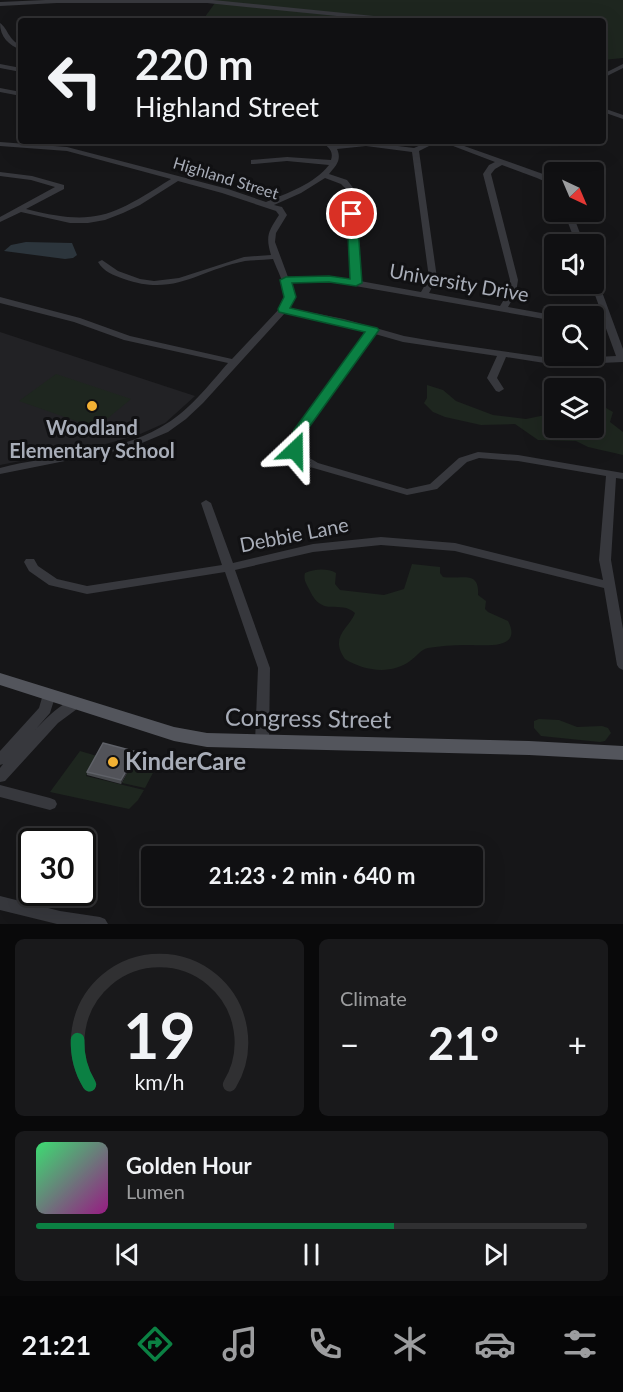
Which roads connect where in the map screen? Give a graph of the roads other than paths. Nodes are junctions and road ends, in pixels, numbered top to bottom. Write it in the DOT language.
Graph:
graph roads {
  1 [pos="70,0"];
  2 [pos="281,0"];
  3 [pos="0,4"];
  4 [pos="287,6"];
  5 [pos="356,18"];
  6 [pos="0,25"];
  7 [pos="3,37"];
  8 [pos="18,46"];
  9 [pos="0,66"];
  10 [pos="623,66"];
  11 [pos="18,69"];
  12 [pos="606,74"];
  13 [pos="0,90"];
  14 [pos="18,93"];
  15 [pos="606,111"];
  16 [pos="623,117"];
  17 [pos="0,144"];
  18 [pos="329,144"];
  19 [pos="429,144"];
  20 [pos="451,144"];
  21 [pos="333,147"];
  22 [pos="415,150"];
  23 [pos="254,162"];
  24 [pos="501,162"];
  25 [pos="335,163"];
  26 [pos="0,174"];
  27 [pos="323,175"];
  28 [pos="178,178"];
  29 [pos="544,178"];
  30 [pos="269,204"];
  31 [pos="22,210"];
  32 [pos="0,220"];
  33 [pos="276,257"];
  34 [pos="102,262"];
  35 [pos="286,280"];
  36 [pos="356,283"];
  37 [pos="599,294"];
  38 [pos="424,295"];
  39 [pos="0,300"];
  40 [pos="283,309"];
  41 [pos="503,309"];
  42 [pos="544,316"];
  43 [pos="604,320"];
  44 [pos="608,320"];
  45 [pos="373,330"];
  46 [pos="503,353"];
  47 [pos="623,359"];
  48 [pos="234,362"];
  49 [pos="499,389"];
  50 [pos="0,471"];
  51 [pos="617,475"];
  52 [pos="206,503"];
  53 [pos="30,562"];
  54 [pos="228,568"];
  55 [pos="607,585"];
  56 [pos="623,665"];
  57 [pos="0,679"];
  58 [pos="49,694"];
  59 [pos="76,703"];
  60 [pos="262,742"];
  61 [pos="623,753"];
  62 [pos="0,760"];
  63 [pos="0,777"];
  64 [pos="0,791"];
  65 [pos="50,804"];
  66 [pos="0,903"];
  67 [pos="100,924"];
  1 -- 3 [label="street"];
  1 -- 4 [label="street"];
  2 -- 4 [label="street"];
  4 -- 5 [label="street"];
  6 -- 7 [label="street"];
  7 -- 8 [label="street"];
  9 -- 11 [label="street"];
  10 -- 12 [label="street"];
  13 -- 14 [label="street"];
  15 -- 16 [label="street"];
  17 -- 28 [label="street, Highland Street"];
  18 -- 21 [label="street"];
  19 -- 22 [label="street"];
  20 -- 24 [label="street"];
  21 -- 22 [label="street"];
  21 -- 25 [label="street"];
  22 -- 38 [label="street"];
  23 -- 25 [label="street"];
  24 -- 29 [label="street"];
  24 -- 41 [label="street"];
  25 -- 27 [label="street"];
  26 -- 31 [label="street"];
  27 -- 30 [label="street"];
  27 -- 36 [label="street"];
  28 -- 30 [label="street, Highland Street"];
  28 -- 31 [label="street"];
  30 -- 33 [label="street, Highland Street"];
  31 -- 32 [label="street"];
  33 -- 34 [label="street"];
  33 -- 35 [label="street, Highland Street"];
  35 -- 36 [label="street, University Drive"];
  35 -- 40 [label="street, Highland Street"];
  36 -- 38 [label="street, University Drive"];
  37 -- 44 [label="street"];
  38 -- 41 [label="street, University Drive"];
  39 -- 48 [label="street"];
  40 -- 45 [label="street"];
  40 -- 48 [label="street"];
  41 -- 42 [label="street, University Drive"];
  43 -- 44 [label="street"];
  44 -- 47 [label="street"];
  45 -- 46 [label="street"];
  45 -- 51 [label="street"];
  46 -- 47 [label="street"];
  46 -- 49 [label="street"];
  48 -- 50 [label="street"];
  51 -- 55 [label="street"];
  52 -- 54 [label="street"];
  53 -- 54 [label="street, Debbie Lane"];
  54 -- 55 [label="street, Debbie Lane"];
  54 -- 60 [label="street"];
  55 -- 56 [label="street"];
  57 -- 58 [label="main road, Congress Street"];
  58 -- 59 [label="main road, Congress Street"];
  58 -- 62 [label="street"];
  59 -- 60 [label="main road, Congress Street"];
  59 -- 63 [label="street"];
  60 -- 61 [label="main road, Congress Street"];
  64 -- 65 [label="street"];
  66 -- 67 [label="street"];
}
